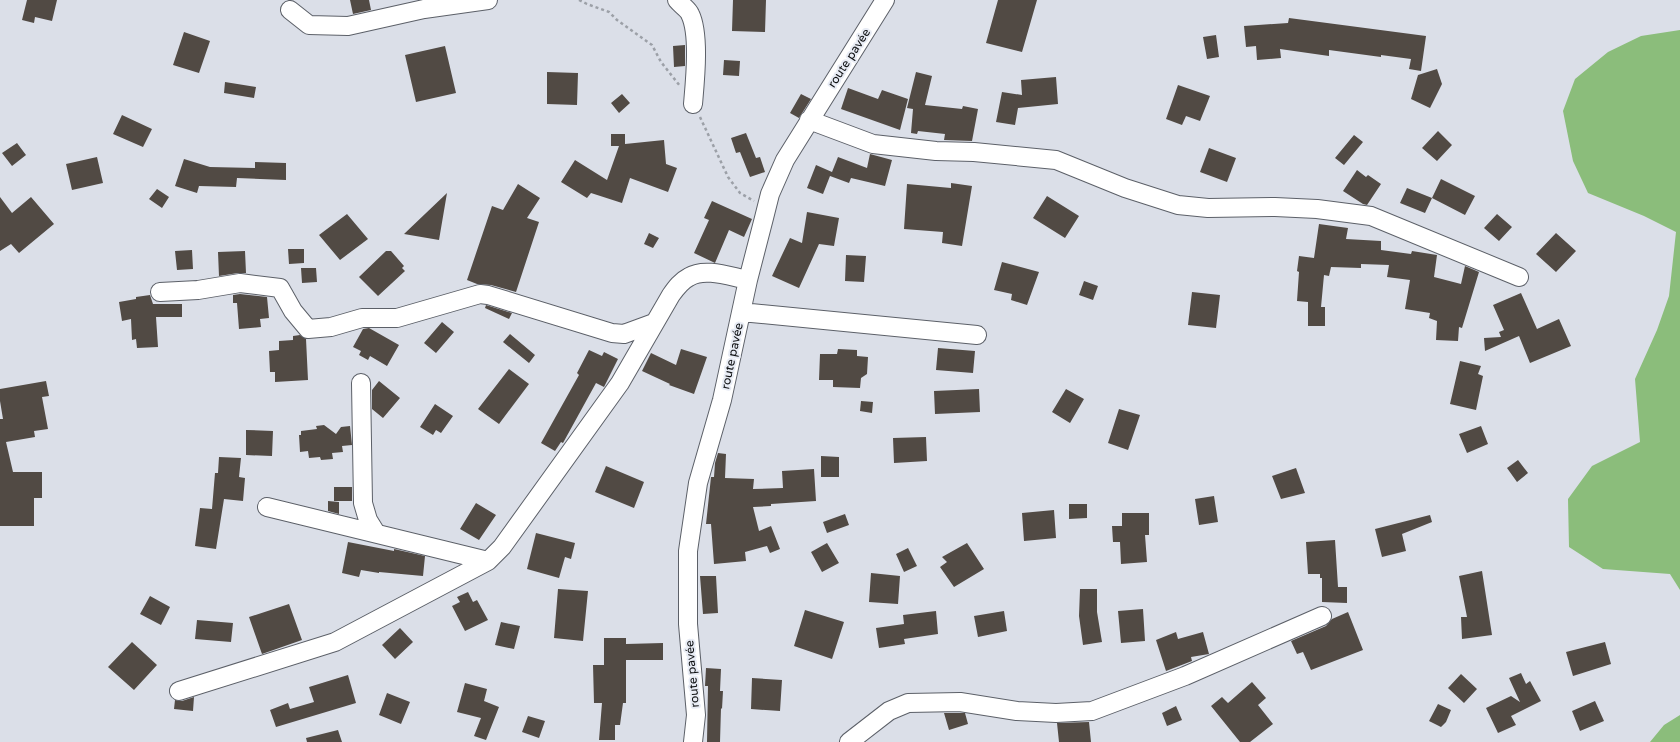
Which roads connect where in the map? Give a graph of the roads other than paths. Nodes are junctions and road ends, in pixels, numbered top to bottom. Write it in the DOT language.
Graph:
graph roads {
  1 [pos="488,0"];
  2 [pos="678,0"];
  3 [pos="885,0"];
  4 [pos="290,10"];
  5 [pos="693,104"];
  6 [pos="810,120"];
  7 [pos="1519,277"];
  8 [pos="748,280"];
  9 [pos="160,292"];
  10 [pos="741,312"];
  11 [pos="654,323"];
  12 [pos="977,335"];
  13 [pos="361,383"];
  14 [pos="267,507"];
  15 [pos="376,533"];
  16 [pos="488,561"];
  17 [pos="1322,616"];
  18 [pos="179,691"];
  19 [pos="693,742"];
  20 [pos="849,742"];
  1 -- 4 [label="street"];
  2 -- 5 [label="street"];
  3 -- 6 [label="street, route pavée"];
  6 -- 7 [label="street"];
  6 -- 8 [label="street, route pavée"];
  8 -- 10 [label="street, route pavée"];
  8 -- 11 [label="street"];
  9 -- 11 [label="street"];
  10 -- 12 [label="street"];
  10 -- 19 [label="street, route pavée"];
  11 -- 16 [label="street"];
  13 -- 15 [label="street"];
  14 -- 15 [label="street"];
  15 -- 16 [label="street"];
  16 -- 18 [label="street"];
  17 -- 20 [label="street"];
}
